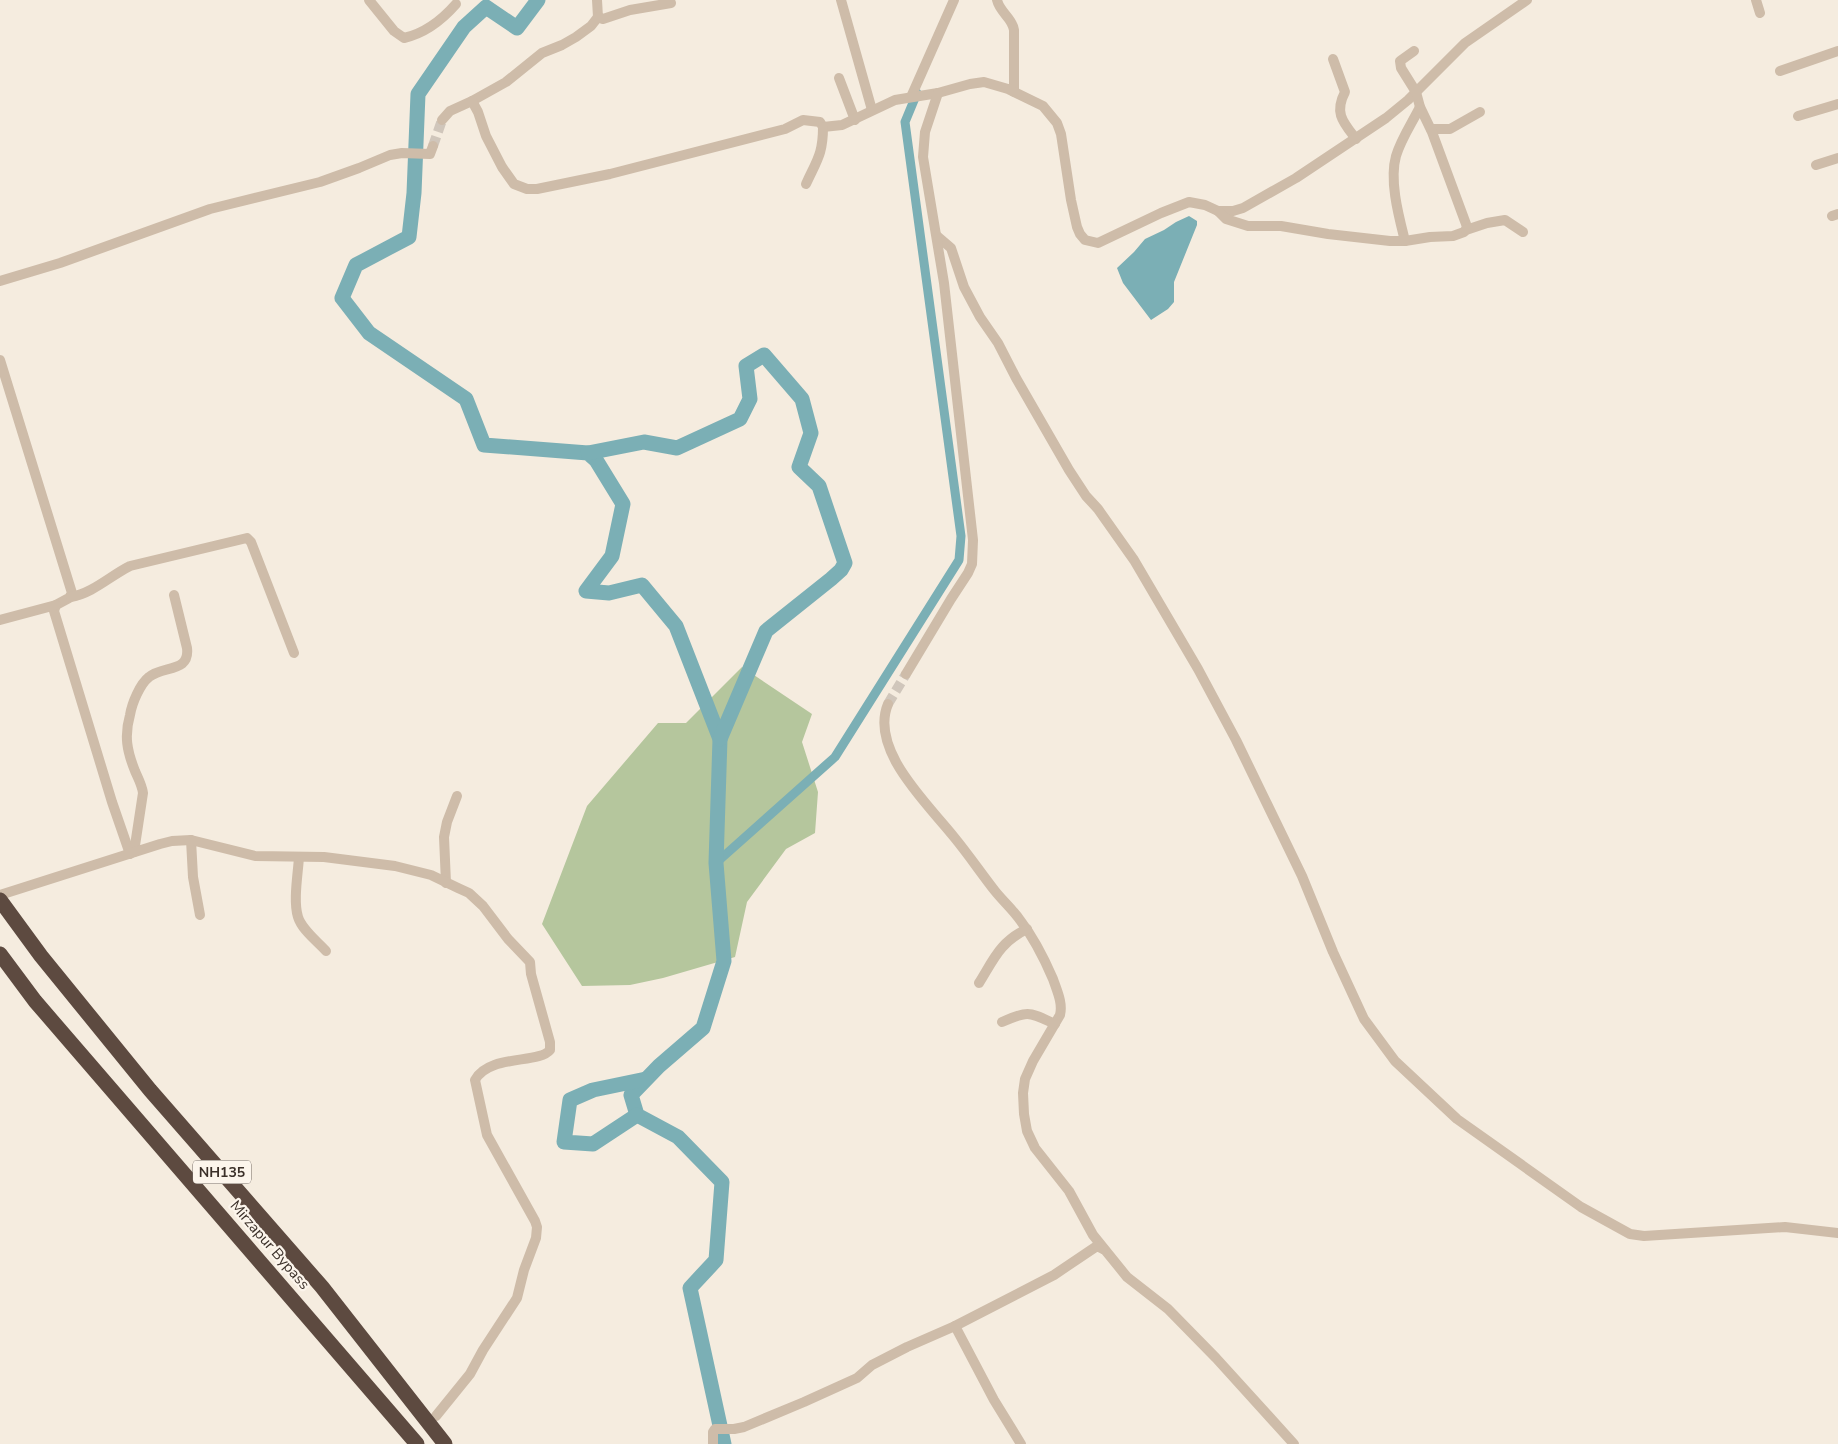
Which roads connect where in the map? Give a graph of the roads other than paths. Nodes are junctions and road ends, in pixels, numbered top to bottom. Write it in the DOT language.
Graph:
graph roads {
  1 [pos="369,0"];
  2 [pos="597,0"];
  3 [pos="841,0"];
  4 [pos="954,0"];
  5 [pos="997,0"];
  6 [pos="1527,0"];
  7 [pos="1756,0"];
  8 [pos="672,3"];
  9 [pos="456,4"];
  10 [pos="1760,13"];
  11 [pos="598,17"];
  12 [pos="1414,51"];
  13 [pos="1838,51"];
  14 [pos="1333,59"];
  15 [pos="1780,71"];
  16 [pos="839,78"];
  17 [pos="1014,92"];
  18 [pos="1416,92"];
  19 [pos="936,93"];
  20 [pos="916,97"];
  21 [pos="472,101"];
  22 [pos="1838,104"];
  23 [pos="1420,107"];
  24 [pos="872,110"];
  25 [pos="1480,112"];
  26 [pos="1798,116"];
  27 [pos="442,120"];
  28 [pos="855,120"];
  29 [pos="823,127"];
  30 [pos="1431,129"];
  31 [pos="1356,139"];
  32 [pos="433,146"];
  33 [pos="1838,158"];
  34 [pos="1816,165"];
  35 [pos="806,184"];
  36 [pos="1218,212"];
  37 [pos="1466,230"];
  38 [pos="1523,232"];
  39 [pos="936,236"];
  40 [pos="1405,241"];
  41 [pos="0,280"];
  42 [pos="0,360"];
  43 [pos="174,595"];
  44 [pos="71,597"];
  45 [pos="56,605"];
  46 [pos="0,620"];
  47 [pos="294,653"];
  48 [pos="906,674"];
  49 [pos="888,704"];
  50 [pos="457,796"];
  51 [pos="191,840"];
  52 [pos="132,853"];
  53 [pos="299,857"];
  54 [pos="446,883"];
  55 [pos="0,896"];
  56 [pos="0,900"];
  57 [pos="200,915"];
  58 [pos="1027,929"];
  59 [pos="326,951"];
  60 [pos="0,954"];
  61 [pos="979,982"];
  62 [pos="1002,1022"];
  63 [pos="1055,1024"];
  64 [pos="1838,1233"];
  65 [pos="1103,1248"];
  66 [pos="955,1326"];
  67 [pos="436,1416"];
  68 [pos="417,1444"];
  69 [pos="445,1444"];
  70 [pos="713,1444"];
  71 [pos="1021,1444"];
  72 [pos="1294,1444"];
  1 -- 9 [label="street"];
  2 -- 11 [label="street"];
  3 -- 24 [label="street"];
  4 -- 20 [label="street"];
  5 -- 17 [label="street"];
  6 -- 18 [label="street"];
  7 -- 10 [label="street"];
  8 -- 11 [label="street"];
  11 -- 21 [label="street"];
  12 -- 18 [label="street"];
  13 -- 15 [label="street"];
  14 -- 31 [label="street"];
  16 -- 28 [label="street"];
  17 -- 19 [label="street"];
  17 -- 36 [label="street"];
  18 -- 23 [label="street"];
  18 -- 31 [label="street"];
  19 -- 20 [label="street"];
  19 -- 39 [label="street"];
  20 -- 24 [label="street"];
  21 -- 27 [label="street"];
  21 -- 29 [label="street"];
  22 -- 26 [label="street"];
  23 -- 30 [label="street"];
  23 -- 40 [label="street"];
  24 -- 28 [label="street"];
  25 -- 30 [label="street"];
  28 -- 29 [label="street"];
  29 -- 35 [label="street"];
  30 -- 37 [label="street"];
  31 -- 36 [label="street"];
  32 -- 41 [label="street"];
  33 -- 34 [label="street"];
  36 -- 40 [label="street"];
  37 -- 38 [label="street"];
  37 -- 40 [label="street"];
  39 -- 48 [label="street"];
  39 -- 64 [label="street"];
  42 -- 44 [label="street"];
  43 -- 52 [label="street"];
  44 -- 45 [label="street"];
  44 -- 47 [label="street"];
  45 -- 46 [label="street"];
  45 -- 52 [label="street"];
  49 -- 58 [label="street"];
  50 -- 54 [label="street"];
  51 -- 52 [label="street"];
  51 -- 53 [label="street"];
  51 -- 57 [label="street"];
  52 -- 55 [label="street"];
  53 -- 54 [label="street"];
  53 -- 59 [label="street"];
  54 -- 67 [label="street"];
  56 -- 69 [label="highway, NH135"];
  58 -- 61 [label="street"];
  58 -- 63 [label="street"];
  60 -- 68 [label="highway, Mirzapur Bypass / NH135"];
  62 -- 63 [label="street"];
  63 -- 65 [label="street"];
  65 -- 66 [label="street"];
  65 -- 72 [label="street"];
  66 -- 70 [label="street"];
  66 -- 71 [label="street"];
}
